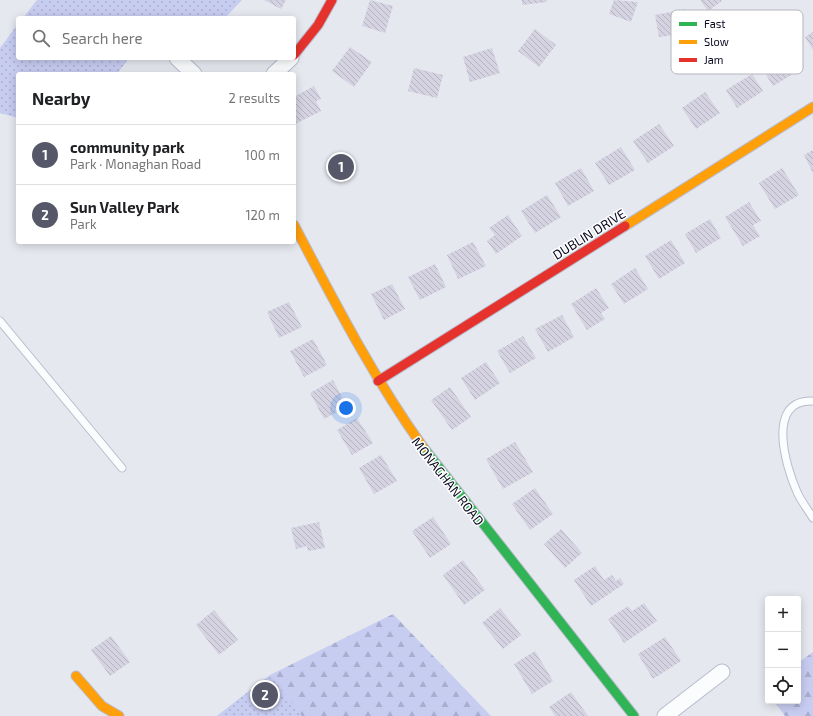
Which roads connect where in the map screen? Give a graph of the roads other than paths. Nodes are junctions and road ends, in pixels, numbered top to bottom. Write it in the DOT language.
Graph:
graph roads {
  1 [pos="332,0"];
  2 [pos="296,52"];
  3 [pos="179,60"];
  4 [pos="289,60"];
  5 [pos="192,72"];
  6 [pos="276,72"];
  7 [pos="813,107"];
  8 [pos="296,229"];
  9 [pos="0,321"];
  10 [pos="378,381"];
  11 [pos="813,401"];
  12 [pos="122,468"];
  13 [pos="813,518"];
  14 [pos="722,672"];
  15 [pos="76,676"];
  16 [pos="119,716"];
  17 [pos="634,716"];
  18 [pos="665,716"];
  1 -- 2 [label="street"];
  3 -- 5 [label="street"];
  4 -- 6 [label="street"];
  7 -- 10 [label="street, DUBLIN DRIVE"];
  8 -- 10 [label="street, MONAGHAN ROAD"];
  9 -- 12 [label="lane"];
  10 -- 17 [label="street, MONAGHAN ROAD"];
  11 -- 13 [label="lane"];
  14 -- 18 [label="street"];
  15 -- 16 [label="street"];
}
